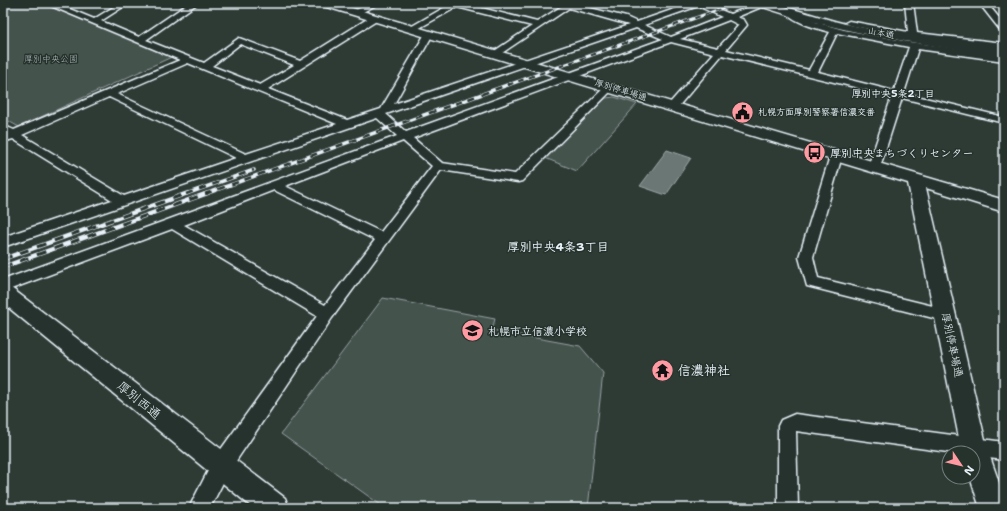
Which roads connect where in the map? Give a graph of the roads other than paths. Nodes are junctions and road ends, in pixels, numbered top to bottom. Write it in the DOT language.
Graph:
graph roads {
  1 [pos="48,3"];
  2 [pos="125,3"];
  3 [pos="194,3"];
  4 [pos="324,3"];
  5 [pos="376,3"];
  6 [pos="698,3"];
  7 [pos="764,3"];
  8 [pos="909,3"];
  9 [pos="983,3"];
  10 [pos="457,4"];
  11 [pos="566,4"];
  12 [pos="356,12"];
  13 [pos="790,12"];
  14 [pos="729,16"];
  15 [pos="375,18"];
  16 [pos="96,21"];
  17 [pos="538,25"];
  18 [pos="637,25"];
  19 [pos="411,29"];
  20 [pos="1004,29"];
  21 [pos="835,30"];
  22 [pos="428,34"];
  23 [pos="913,35"];
  24 [pos="669,39"];
  25 [pos="142,40"];
  26 [pos="914,46"];
  27 [pos="1004,46"];
  28 [pos="719,51"];
  29 [pos="1004,52"];
  30 [pos="496,54"];
  31 [pos="1004,58"];
  32 [pos="189,59"];
  33 [pos="527,62"];
  34 [pos="301,64"];
  35 [pos="206,66"];
  36 [pos="812,74"];
  37 [pos="574,76"];
  38 [pos="610,87"];
  39 [pos="261,89"];
  40 [pos="110,94"];
  41 [pos="898,95"];
  42 [pos="673,106"];
  43 [pos="382,112"];
  44 [pos="1004,120"];
  45 [pos="347,124"];
  46 [pos="3,128"];
  47 [pos="8,136"];
  48 [pos="404,137"];
  49 [pos="836,156"];
  50 [pos="247,159"];
  51 [pos="438,166"];
  52 [pos="874,167"];
  53 [pos="916,180"];
  54 [pos="275,186"];
  55 [pos="123,201"];
  56 [pos="1004,206"];
  57 [pos="173,224"];
  58 [pos="384,239"];
  59 [pos="3,242"];
  60 [pos="3,286"];
  61 [pos="3,292"];
  62 [pos="327,314"];
  63 [pos="945,316"];
  64 [pos="953,445"];
  65 [pos="973,445"];
  66 [pos="981,449"];
  67 [pos="1004,451"];
  68 [pos="222,466"];
  69 [pos="981,469"];
  70 [pos="199,508"];
  71 [pos="275,508"];
  72 [pos="788,508"];
  73 [pos="994,508"];
  1 -- 16 [label="street"];
  2 -- 16 [label="street"];
  3 -- 25 [label="street"];
  4 -- 12 [label="street, 厚別停車場通"];
  5 -- 12 [label="street"];
  6 -- 14 [label="street"];
  6 -- 18 [label="street"];
  7 -- 13 [label="street, 山本通"];
  7 -- 14 [label="street"];
  8 -- 23 [label="street"];
  9 -- 20 [label="street"];
  10 -- 17 [label="street"];
  10 -- 19 [label="street"];
  11 -- 17 [label="street"];
  11 -- 18 [label="street"];
  12 -- 15 [label="street, 厚別停車場通"];
  13 -- 21 [label="street"];
  13 -- 23 [label="street"];
  13 -- 29 [label="street, 山本通"];
  14 -- 24 [label="street"];
  14 -- 28 [label="street"];
  15 -- 19 [label="street, 厚別停車場通"];
  15 -- 34 [label="street"];
  16 -- 25 [label="street"];
  17 -- 30 [label="street"];
  18 -- 24 [label="street"];
  18 -- 33 [label="street"];
  19 -- 22 [label="street, 厚別停車場通"];
  21 -- 26 [label="street"];
  21 -- 36 [label="street"];
  22 -- 30 [label="street, 厚別停車場通"];
  22 -- 43 [label="street"];
  23 -- 27 [label="street"];
  24 -- 28 [label="street"];
  24 -- 37 [label="street"];
  25 -- 32 [label="street"];
  26 -- 31 [label="street"];
  26 -- 41 [label="street"];
  28 -- 36 [label="street"];
  28 -- 42 [label="street"];
  30 -- 33 [label="street, 厚別停車場通"];
  32 -- 35 [label="street"];
  32 -- 40 [label="street"];
  33 -- 37 [label="street, 厚別停車場通"];
  33 -- 43 [label="street"];
  34 -- 35 [label="street"];
  34 -- 39 [label="street"];
  35 -- 39 [label="street"];
  36 -- 41 [label="street"];
  37 -- 38 [label="street, 厚別停車場通"];
  37 -- 48 [label="street"];
  38 -- 42 [label="street, 厚別停車場通"];
  38 -- 51 [label="street"];
  39 -- 45 [label="street"];
  40 -- 47 [label="street"];
  40 -- 50 [label="street"];
  41 -- 44 [label="street"];
  41 -- 52 [label="street"];
  42 -- 49 [label="street, 厚別停車場通"];
  43 -- 45 [label="street"];
  43 -- 48 [label="street"];
  45 -- 50 [label="street"];
  46 -- 47 [label="street"];
  47 -- 55 [label="street"];
  48 -- 51 [label="street"];
  48 -- 54 [label="street"];
  49 -- 52 [label="street, 厚別停車場通"];
  49 -- 63 [label="street"];
  50 -- 55 [label="street"];
  51 -- 58 [label="street"];
  52 -- 53 [label="street, 厚別停車場通"];
  53 -- 56 [label="street, 厚別停車場通"];
  53 -- 63 [label="street, 厚別停車場通"];
  54 -- 57 [label="street"];
  54 -- 58 [label="street"];
  55 -- 59 [label="street"];
  57 -- 60 [label="street"];
  57 -- 62 [label="street"];
  58 -- 62 [label="street"];
  61 -- 68 [label="street, 厚別西通"];
  62 -- 68 [label="street"];
  63 -- 65 [label="street, 厚別停車場通"];
  64 -- 72 [label="street"];
  66 -- 67 [label="street"];
  68 -- 70 [label="street"];
  68 -- 71 [label="street, 厚別西通"];
  69 -- 73 [label="street, 厚別停車場通"];
}
